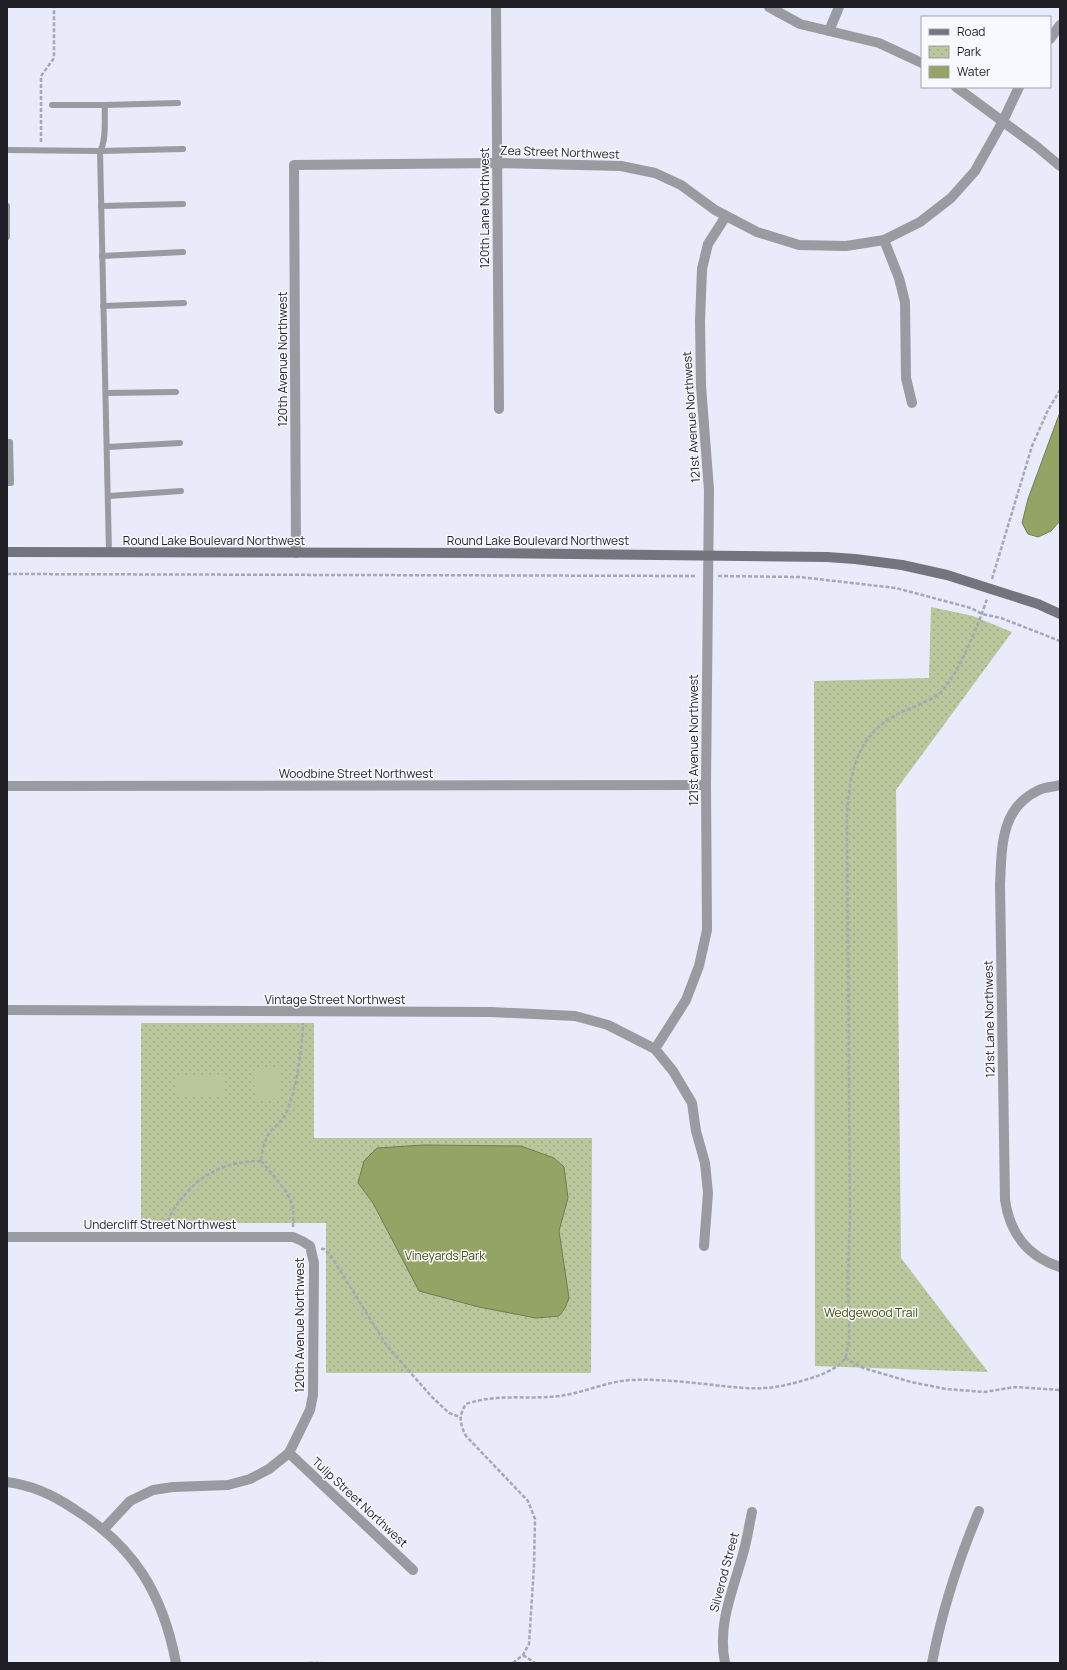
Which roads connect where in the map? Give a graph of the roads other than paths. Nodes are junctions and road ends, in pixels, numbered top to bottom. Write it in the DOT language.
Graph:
graph roads {
  1 [pos="496,7"];
  2 [pos="770,7"];
  3 [pos="839,7"];
  4 [pos="1060,25"];
  5 [pos="829,31"];
  6 [pos="1051,38"];
  7 [pos="921,63"];
  8 [pos="957,88"];
  9 [pos="1019,88"];
  10 [pos="178,103"];
  11 [pos="52,105"];
  12 [pos="104,105"];
  13 [pos="1003,121"];
  14 [pos="182,149"];
  15 [pos="7,150"];
  16 [pos="100,151"];
  17 [pos="497,163"];
  18 [pos="294,165"];
  19 [pos="1060,166"];
  20 [pos="183,204"];
  21 [pos="7,206"];
  22 [pos="100,206"];
  23 [pos="726,216"];
  24 [pos="7,237"];
  25 [pos="884,240"];
  26 [pos="183,252"];
  27 [pos="102,256"];
  28 [pos="184,303"];
  29 [pos="103,306"];
  30 [pos="176,392"];
  31 [pos="106,393"];
  32 [pos="912,403"];
  33 [pos="498,409"];
  34 [pos="7,442"];
  35 [pos="180,443"];
  36 [pos="108,447"];
  37 [pos="7,483"];
  38 [pos="181,491"];
  39 [pos="109,496"];
  40 [pos="7,552"];
  41 [pos="109,553"];
  42 [pos="296,553"];
  43 [pos="708,555"];
  44 [pos="1060,614"];
  45 [pos="706,785"];
  46 [pos="1060,785"];
  47 [pos="7,786"];
  48 [pos="7,1010"];
  49 [pos="655,1049"];
  50 [pos="7,1237"];
  51 [pos="310,1246"];
  52 [pos="704,1246"];
  53 [pos="1060,1267"];
  54 [pos="289,1453"];
  55 [pos="7,1482"];
  56 [pos="979,1511"];
  57 [pos="752,1512"];
  58 [pos="104,1529"];
  59 [pos="413,1570"];
  60 [pos="176,1663"];
  61 [pos="725,1663"];
  62 [pos="932,1663"];
  1 -- 17 [label="street, 120th Lane Northwest"];
  2 -- 5 [label="street"];
  3 -- 5 [label="street"];
  4 -- 6 [label="street"];
  5 -- 7 [label="street"];
  8 -- 13 [label="street"];
  9 -- 13 [label="street, Zea Street Northwest"];
  10 -- 12 [label="lane"];
  11 -- 12 [label="lane"];
  12 -- 16 [label="lane"];
  13 -- 19 [label="street"];
  13 -- 25 [label="street, Zea Street Northwest"];
  14 -- 16 [label="lane"];
  15 -- 16 [label="lane"];
  16 -- 22 [label="lane"];
  17 -- 18 [label="street, Zea Street Northwest"];
  17 -- 23 [label="street, Zea Street Northwest"];
  17 -- 33 [label="street, 120th Lane Northwest"];
  18 -- 42 [label="street, 120th Avenue Northwest"];
  20 -- 22 [label="lane"];
  21 -- 24 [label="lane"];
  22 -- 27 [label="lane"];
  23 -- 25 [label="street, Zea Street Northwest"];
  23 -- 43 [label="street, 121st Avenue Northwest"];
  25 -- 32 [label="street"];
  26 -- 27 [label="lane"];
  27 -- 29 [label="lane"];
  28 -- 29 [label="lane"];
  29 -- 31 [label="lane"];
  30 -- 31 [label="lane"];
  31 -- 36 [label="lane"];
  34 -- 37 [label="lane"];
  35 -- 36 [label="lane"];
  36 -- 39 [label="lane"];
  38 -- 39 [label="lane"];
  39 -- 41 [label="lane"];
  40 -- 41 [label="main road, Round Lake Boulevard Northwest"];
  41 -- 42 [label="main road, Round Lake Boulevard Northwest"];
  42 -- 43 [label="main road, Round Lake Boulevard Northwest"];
  43 -- 44 [label="main road, Round Lake Boulevard Northwest"];
  43 -- 45 [label="street, 121st Avenue Northwest"];
  45 -- 47 [label="street, Woodbine Street Northwest"];
  45 -- 49 [label="street, 121st Avenue Northwest"];
  46 -- 53 [label="street, 121st Lane Northwest"];
  48 -- 49 [label="street, Vintage Street Northwest"];
  49 -- 52 [label="street"];
  50 -- 51 [label="street, Undercliff Street Northwest"];
  51 -- 54 [label="street, 120th Avenue Northwest"];
  54 -- 58 [label="street, 120th Avenue Northwest"];
  54 -- 59 [label="street, Tulip Street Northwest"];
  55 -- 58 [label="street"];
  56 -- 62 [label="street"];
  57 -- 61 [label="street, Silverod Street"];
  58 -- 60 [label="street"];
}
